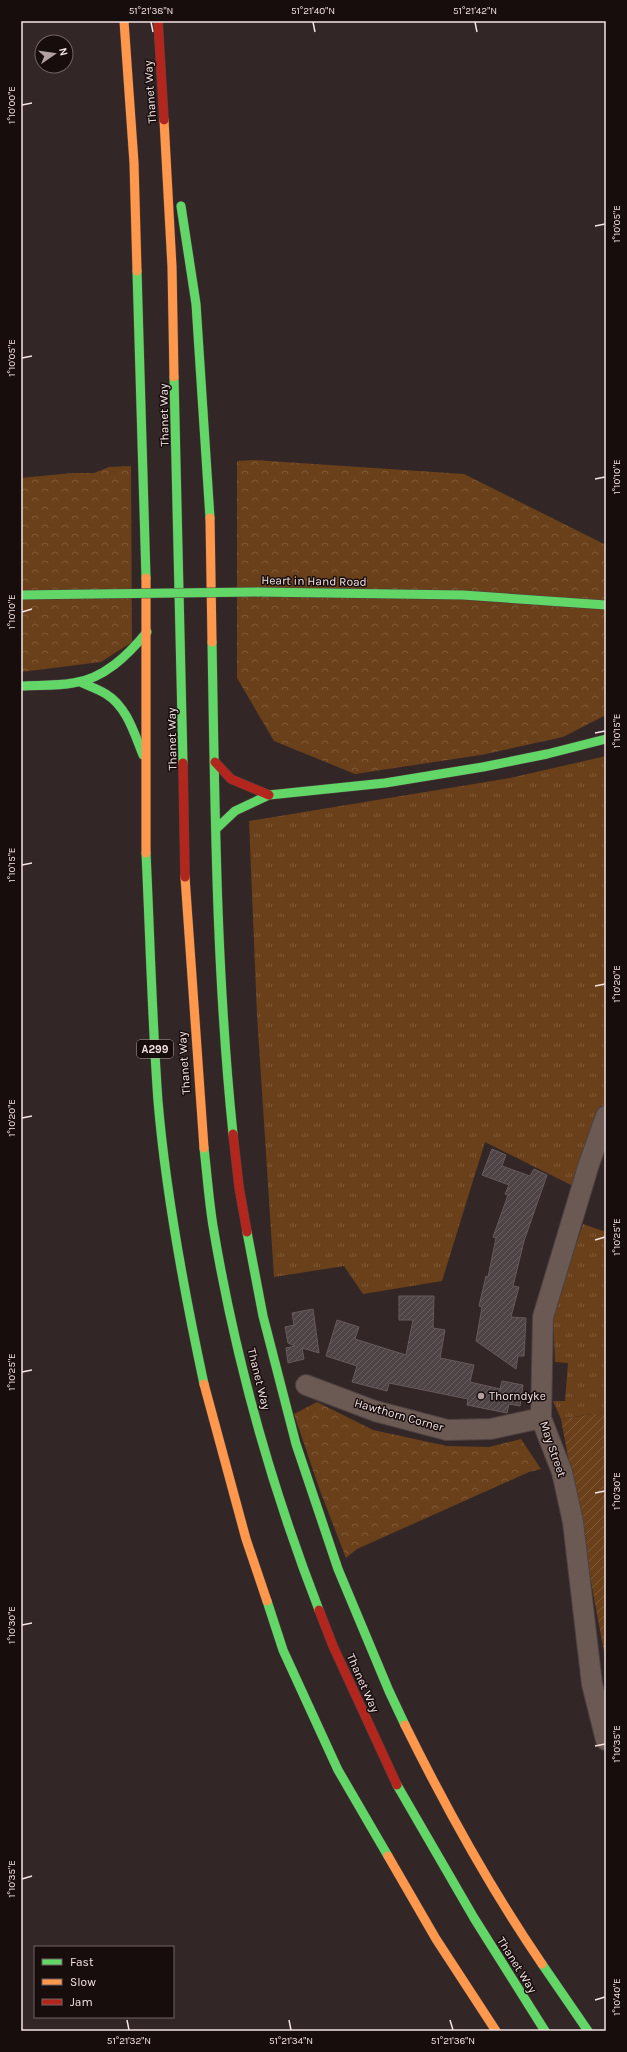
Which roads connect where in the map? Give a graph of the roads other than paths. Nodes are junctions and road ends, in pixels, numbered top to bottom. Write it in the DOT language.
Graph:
graph roads {
  1 [pos="124,21"];
  2 [pos="158,21"];
  3 [pos="163,92"];
  4 [pos="176,176"];
  5 [pos="180,199"];
  6 [pos="21,595"];
  7 [pos="606,605"];
  8 [pos="147,632"];
  9 [pos="80,682"];
  10 [pos="21,686"];
  11 [pos="606,739"];
  12 [pos="215,762"];
  13 [pos="146,764"];
  14 [pos="269,795"];
  15 [pos="217,828"];
  16 [pos="606,1116"];
  17 [pos="306,1385"];
  18 [pos="541,1418"];
  19 [pos="606,1740"];
  20 [pos="496,2031"];
  21 [pos="545,2031"];
  22 [pos="588,2031"];
  1 -- 8 [label="main road, Thanet Way / A299"];
  2 -- 3 [label="main road, Thanet Way"];
  3 -- 4 [label="main road"];
  3 -- 21 [label="main road, Thanet Way"];
  5 -- 12 [label="main road"];
  6 -- 7 [label="main road, Heart in Hand Road, bridge"];
  8 -- 9 [label="main road"];
  8 -- 13 [label="main road, Thanet Way / A299"];
  9 -- 10 [label="main road"];
  9 -- 13 [label="main road"];
  11 -- 14 [label="main road"];
  12 -- 14 [label="main road"];
  12 -- 15 [label="main road"];
  13 -- 20 [label="main road, Thanet Way / A299"];
  14 -- 15 [label="main road"];
  15 -- 22 [label="main road"];
  16 -- 18 [label="street, May Street"];
  17 -- 18 [label="street, Hawthorn Corner"];
  18 -- 19 [label="street, May Street"];
}
